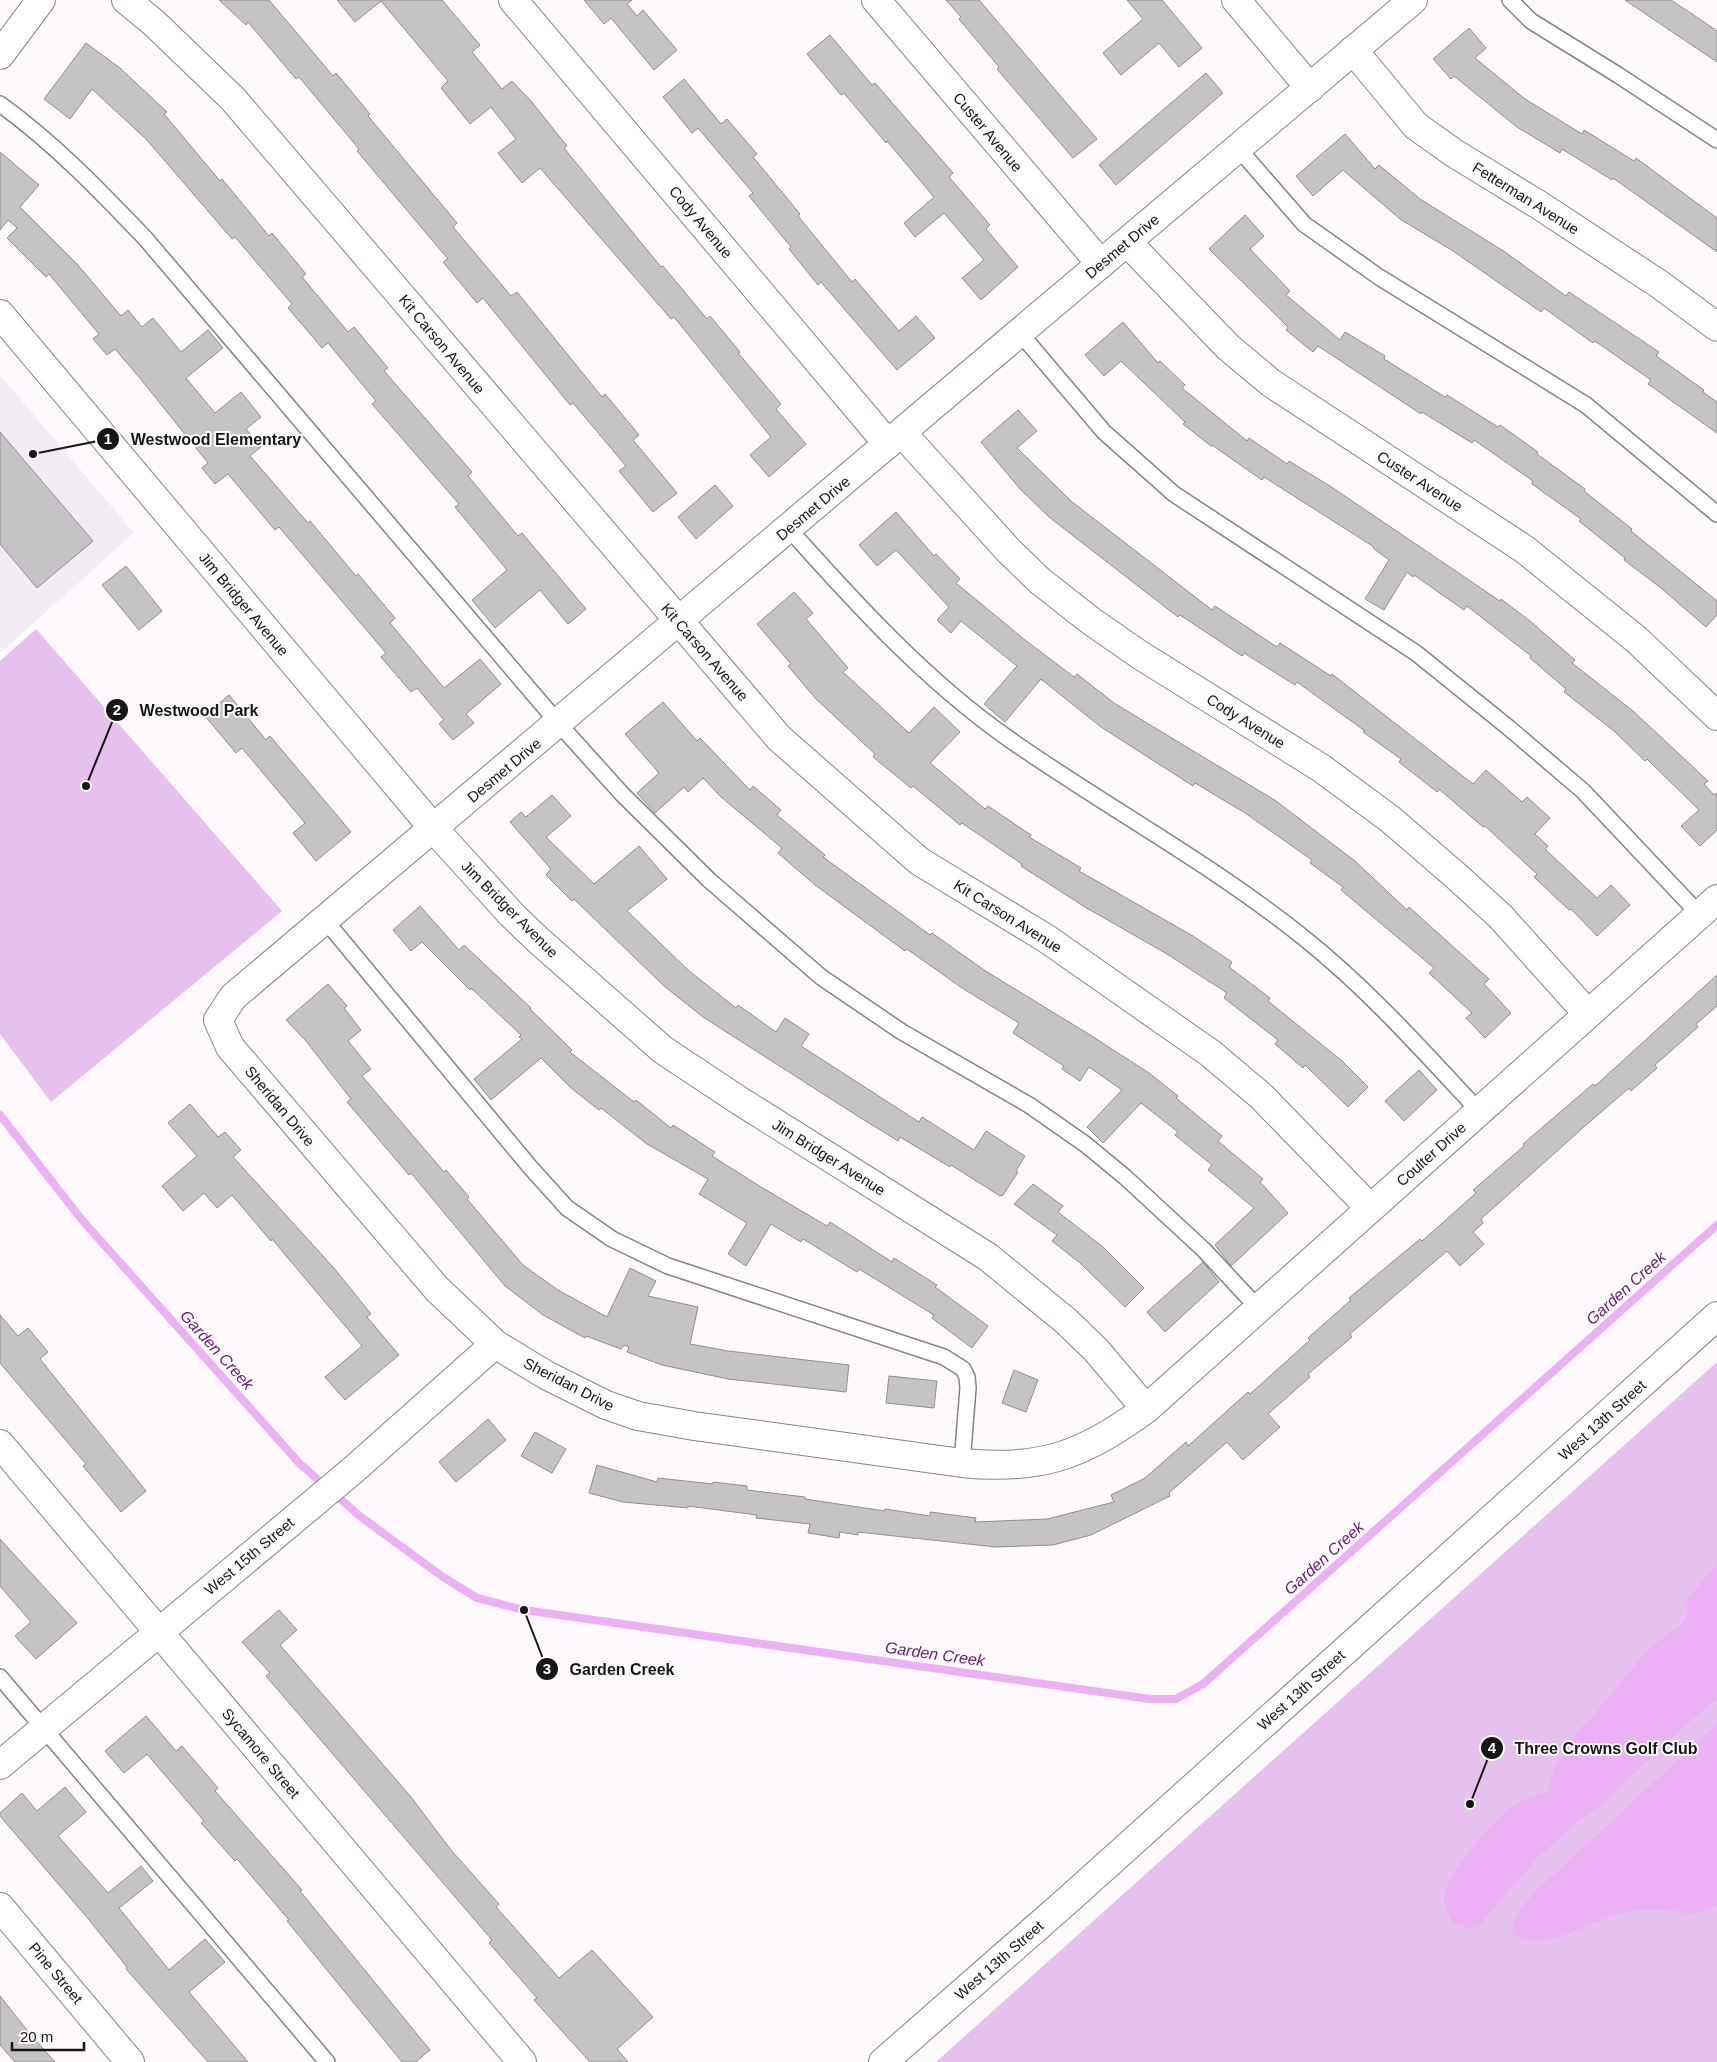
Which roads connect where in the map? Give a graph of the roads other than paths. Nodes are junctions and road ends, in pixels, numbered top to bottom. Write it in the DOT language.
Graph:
graph roads {
  1 [pos="41,0"];
  2 [pos="126,0"];
  3 [pos="513,0"];
  4 [pos="876,0"];
  5 [pos="1236,0"];
  6 [pos="1413,0"];
  7 [pos="1510,0"];
  8 [pos="1353,50"];
  9 [pos="0,55"];
  10 [pos="1310,88"];
  11 [pos="0,104"];
  12 [pos="1717,140"];
  13 [pos="1238,148"];
  14 [pos="1127,242"];
  15 [pos="1101,264"];
  16 [pos="0,314"];
  17 [pos="1717,327"];
  18 [pos="1020,333"];
  19 [pos="895,439"];
  20 [pos="1717,514"];
  21 [pos="789,529"];
  22 [pos="678,622"];
  23 [pos="1717,716"];
  24 [pos="559,724"];
  25 [pos="434,829"];
  26 [pos="1708,907"];
  27 [pos="325,920"];
  28 [pos="1588,1014"];
  29 [pos="218,1020"];
  30 [pos="1479,1111"];
  31 [pos="1370,1208"];
  32 [pos="1258,1308"];
  33 [pos="1717,1316"];
  34 [pos="496,1344"];
  35 [pos="1146,1409"];
  36 [pos="0,1444"];
  37 [pos="962,1463"];
  38 [pos="158,1633"];
  39 [pos="0,1677"];
  40 [pos="44,1728"];
  41 [pos="0,1765"];
  42 [pos="0,1907"];
  43 [pos="130,2062"];
  44 [pos="327,2062"];
  45 [pos="522,2062"];
  46 [pos="883,2062"];
  1 -- 9 [label="street"];
  2 -- 22 [label="street, Kit Carson Avenue"];
  3 -- 19 [label="street, Cody Avenue"];
  4 -- 15 [label="street, Custer Avenue"];
  5 -- 10 [label="street"];
  6 -- 8 [label="street, Desmet Drive"];
  7 -- 12 [label="lane"];
  8 -- 10 [label="street, Desmet Drive"];
  8 -- 17 [label="street, Fetterman Avenue"];
  10 -- 13 [label="street, Desmet Drive"];
  11 -- 24 [label="lane"];
  13 -- 14 [label="street, Desmet Drive"];
  13 -- 20 [label="lane"];
  14 -- 15 [label="street, Desmet Drive"];
  14 -- 23 [label="street, Custer Avenue"];
  15 -- 18 [label="street, Desmet Drive"];
  16 -- 25 [label="street, Jim Bridger Avenue"];
  18 -- 19 [label="street, Desmet Drive"];
  18 -- 26 [label="lane"];
  19 -- 21 [label="street, Desmet Drive"];
  19 -- 28 [label="street, Cody Avenue"];
  21 -- 22 [label="street, Desmet Drive"];
  21 -- 30 [label="lane"];
  22 -- 24 [label="street, Desmet Drive"];
  22 -- 31 [label="street, Kit Carson Avenue"];
  24 -- 25 [label="street, Desmet Drive"];
  24 -- 32 [label="lane"];
  25 -- 27 [label="street, Desmet Drive"];
  25 -- 35 [label="street, Jim Bridger Avenue"];
  26 -- 28 [label="street, Coulter Drive"];
  27 -- 29 [label="street, Desmet Drive"];
  27 -- 37 [label="lane"];
  28 -- 30 [label="street, Coulter Drive"];
  29 -- 34 [label="street, Sheridan Drive"];
  30 -- 31 [label="street, Coulter Drive"];
  31 -- 32 [label="street, Coulter Drive"];
  32 -- 35 [label="street, Coulter Drive"];
  33 -- 46 [label="street, West 13th Street"];
  34 -- 37 [label="street, Sheridan Drive"];
  34 -- 38 [label="street, West 15th Street"];
  35 -- 37 [label="street, Sheridan Drive"];
  36 -- 38 [label="street, Sycamore Street"];
  38 -- 40 [label="street, West 15th Street"];
  38 -- 45 [label="street, Sycamore Street"];
  39 -- 40 [label="lane"];
  40 -- 41 [label="street, West 15th Street"];
  40 -- 44 [label="lane"];
  42 -- 43 [label="street, Pine Street"];
}
